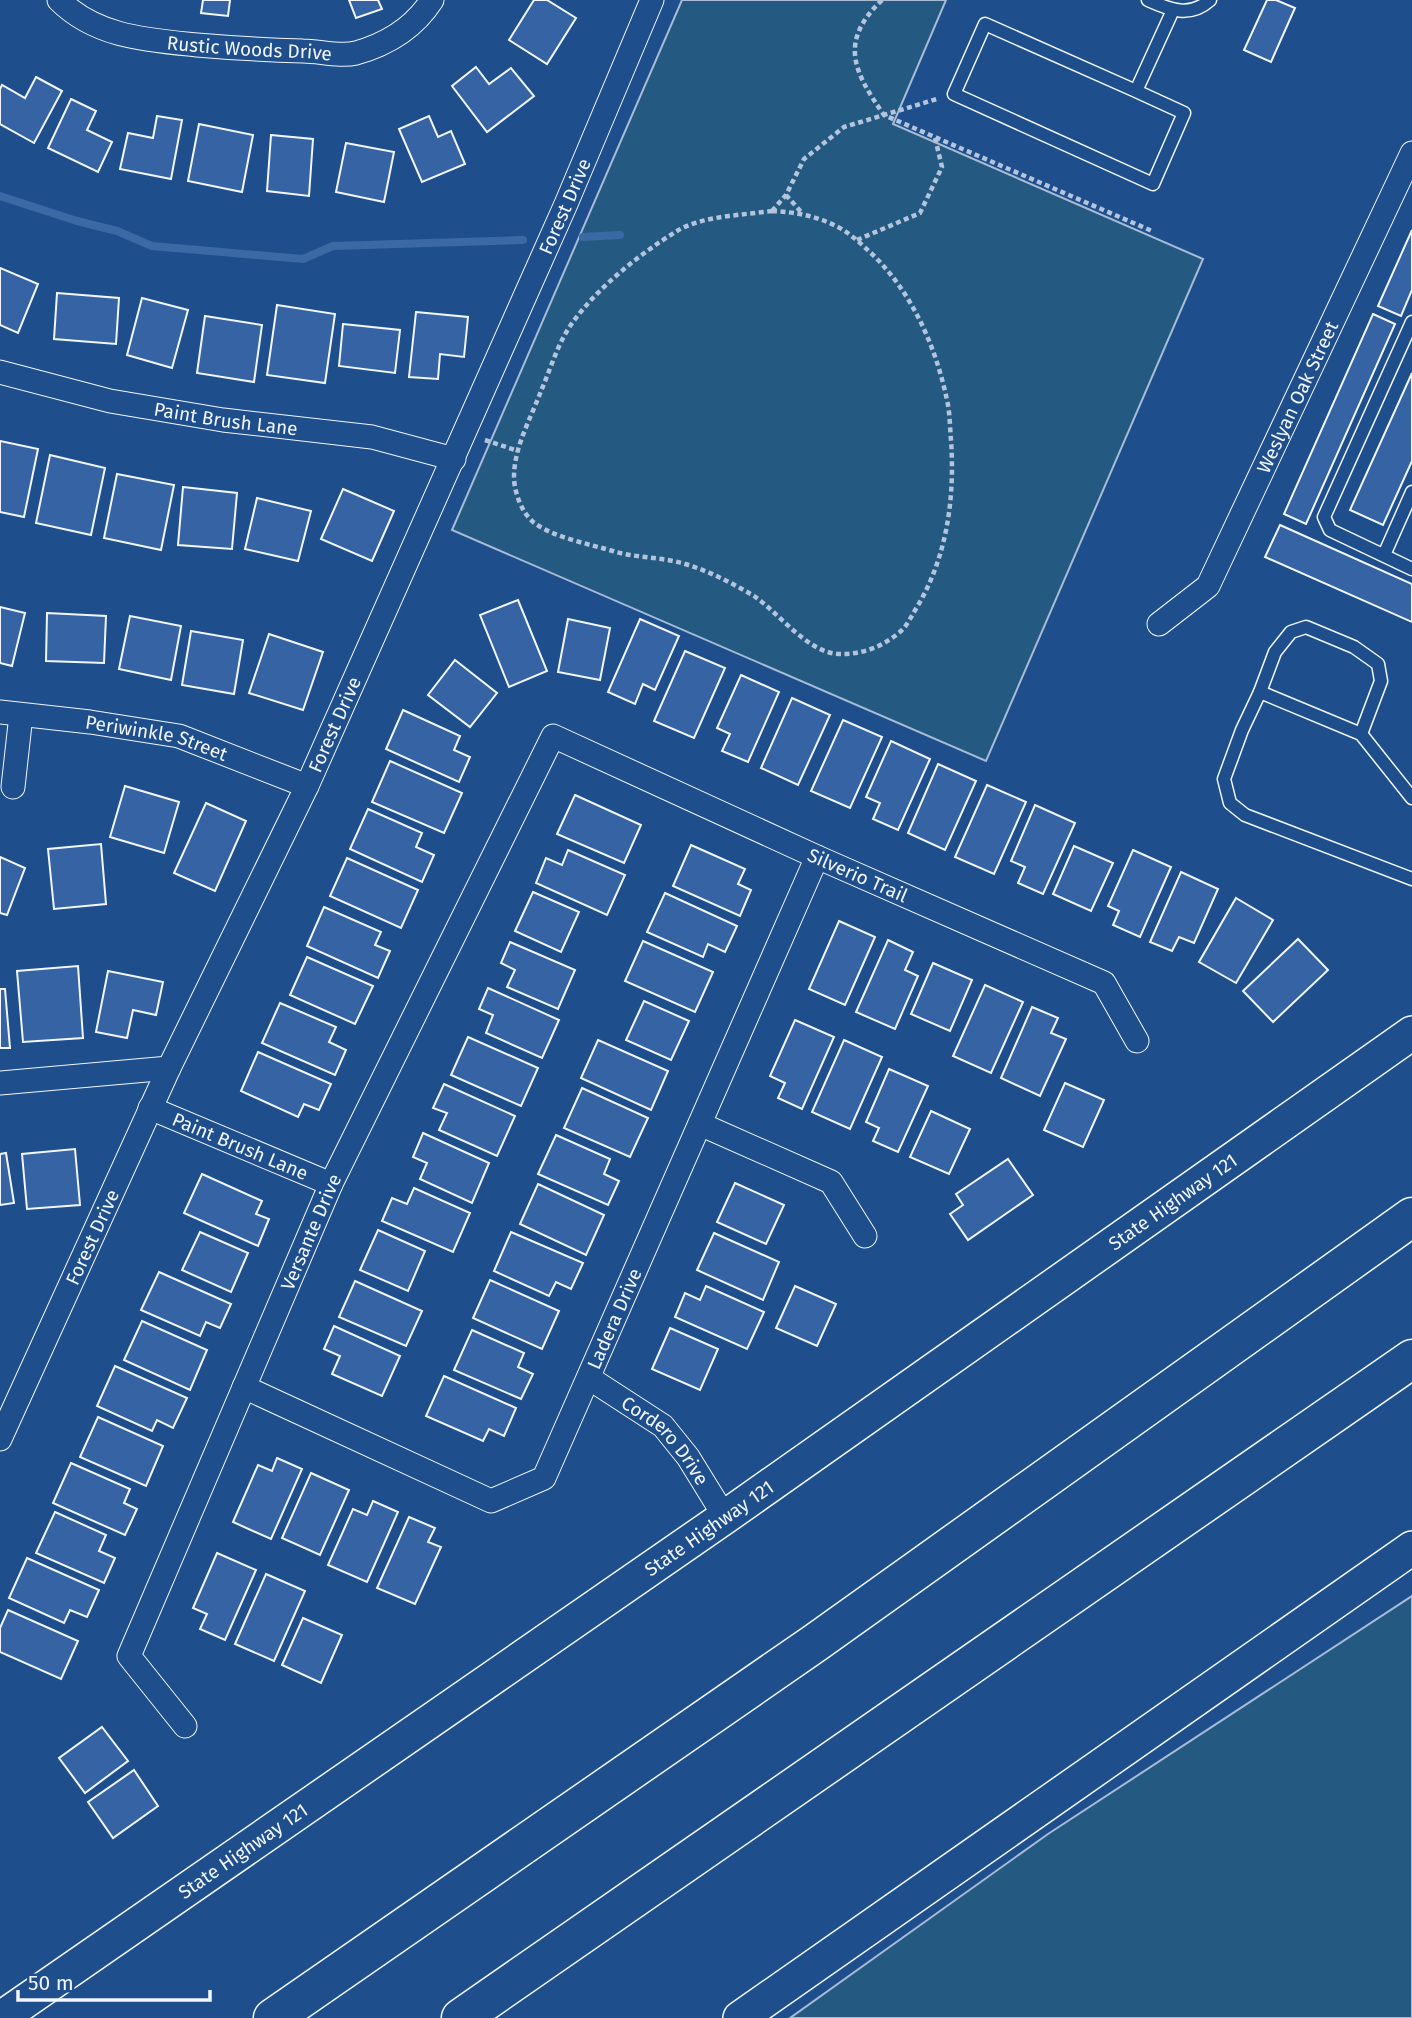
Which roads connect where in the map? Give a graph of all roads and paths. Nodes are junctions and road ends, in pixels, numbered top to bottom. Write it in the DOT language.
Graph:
graph roads {
  1 [pos="59,0"];
  2 [pos="432,0"];
  3 [pos="652,0"];
  4 [pos="882,0"];
  5 [pos="1148,0"];
  6 [pos="1210,0"];
  7 [pos="1173,10"];
  8 [pos="1136,91"];
  9 [pos="954,94"];
  10 [pos="884,115"];
  11 [pos="935,137"];
  12 [pos="1412,153"];
  13 [pos="786,195"];
  14 [pos="772,211"];
  15 [pos="803,214"];
  16 [pos="1152,231"];
  17 [pos="857,240"];
  18 [pos="1412,322"];
  19 [pos="0,372"];
  20 [pos="484,440"];
  21 [pos="518,451"];
  22 [pos="454,459"];
  23 [pos="1412,492"];
  24 [pos="1384,555"];
  25 [pos="1412,569"];
  26 [pos="1159,624"];
  27 [pos="1259,692"];
  28 [pos="10,713"];
  29 [pos="1361,734"];
  30 [pos="553,736"];
  31 [pos="307,786"];
  32 [pos="13,787"];
  33 [pos="1412,798"];
  34 [pos="817,857"];
  35 [pos="1412,879"];
  36 [pos="1412,1033"];
  37 [pos="1137,1041"];
  38 [pos="169,1068"];
  39 [pos="0,1083"];
  40 [pos="150,1108"];
  41 [pos="700,1124"];
  42 [pos="331,1184"];
  43 [pos="1412,1193"];
  44 [pos="1412,1217"];
  45 [pos="865,1236"];
  46 [pos="1348,1261"];
  47 [pos="1402,1369"];
  48 [pos="589,1378"];
  49 [pos="244,1387"];
  50 [pos="0,1439"];
  51 [pos="725,1517"];
  52 [pos="1412,1548"];
  53 [pos="185,1726"];
  54 [pos="1,2018"];
  55 [pos="273,2018"];
  56 [pos="461,2018"];
  57 [pos="740,2018"];
  1 -- 2 [label="street, Rustic Woods Drive"];
  3 -- 22 [label="street, Forest Drive"];
  4 -- 10 [label="path"];
  5 -- 7 [label="lane"];
  6 -- 7 [label="lane"];
  7 -- 8 [label="lane"];
  8 -- 9 [label="lane"];
  8 -- 9 [label="lane"];
  9 -- 10 [label="path"];
  10 -- 11 [label="path"];
  10 -- 13 [label="path"];
  11 -- 16 [label="path"];
  11 -- 17 [label="path"];
  12 -- 26 [label="street, Weslyan Oak Street"];
  13 -- 14 [label="path"];
  13 -- 15 [label="path"];
  14 -- 15 [label="path"];
  14 -- 21 [label="path"];
  15 -- 17 [label="path"];
  17 -- 21 [label="path"];
  18 -- 24 [label="lane"];
  19 -- 22 [label="street, Paint Brush Lane"];
  20 -- 21 [label="path"];
  22 -- 31 [label="street, Forest Drive"];
  23 -- 24 [label="lane"];
  24 -- 25 [label="lane"];
  27 -- 29 [label="lane"];
  27 -- 29 [label="lane"];
  27 -- 35 [label="lane"];
  28 -- 31 [label="street, Periwinkle Street"];
  28 -- 32 [label="street"];
  29 -- 33 [label="lane"];
  30 -- 34 [label="street, Silverio Trail"];
  30 -- 42 [label="street, Versante Drive"];
  31 -- 38 [label="street, Forest Drive"];
  34 -- 37 [label="street, Silverio Trail"];
  34 -- 41 [label="street, Ladera Drive"];
  36 -- 51 [label="main road, State Highway 121"];
  38 -- 39 [label="street"];
  38 -- 40 [label="street, Forest Drive"];
  40 -- 42 [label="street, Paint Brush Lane"];
  40 -- 50 [label="street, Forest Drive"];
  41 -- 45 [label="street"];
  41 -- 48 [label="street, Ladera Drive"];
  42 -- 49 [label="street, Versante Drive"];
  43 -- 46 [label="highway"];
  44 -- 46 [label="highway"];
  46 -- 55 [label="highway"];
  47 -- 56 [label="highway"];
  48 -- 49 [label="street, Ladera Drive"];
  48 -- 51 [label="street, Cordero Drive"];
  49 -- 53 [label="street, Versante Drive"];
  51 -- 54 [label="main road, State Highway 121"];
  52 -- 57 [label="main road"];
}
